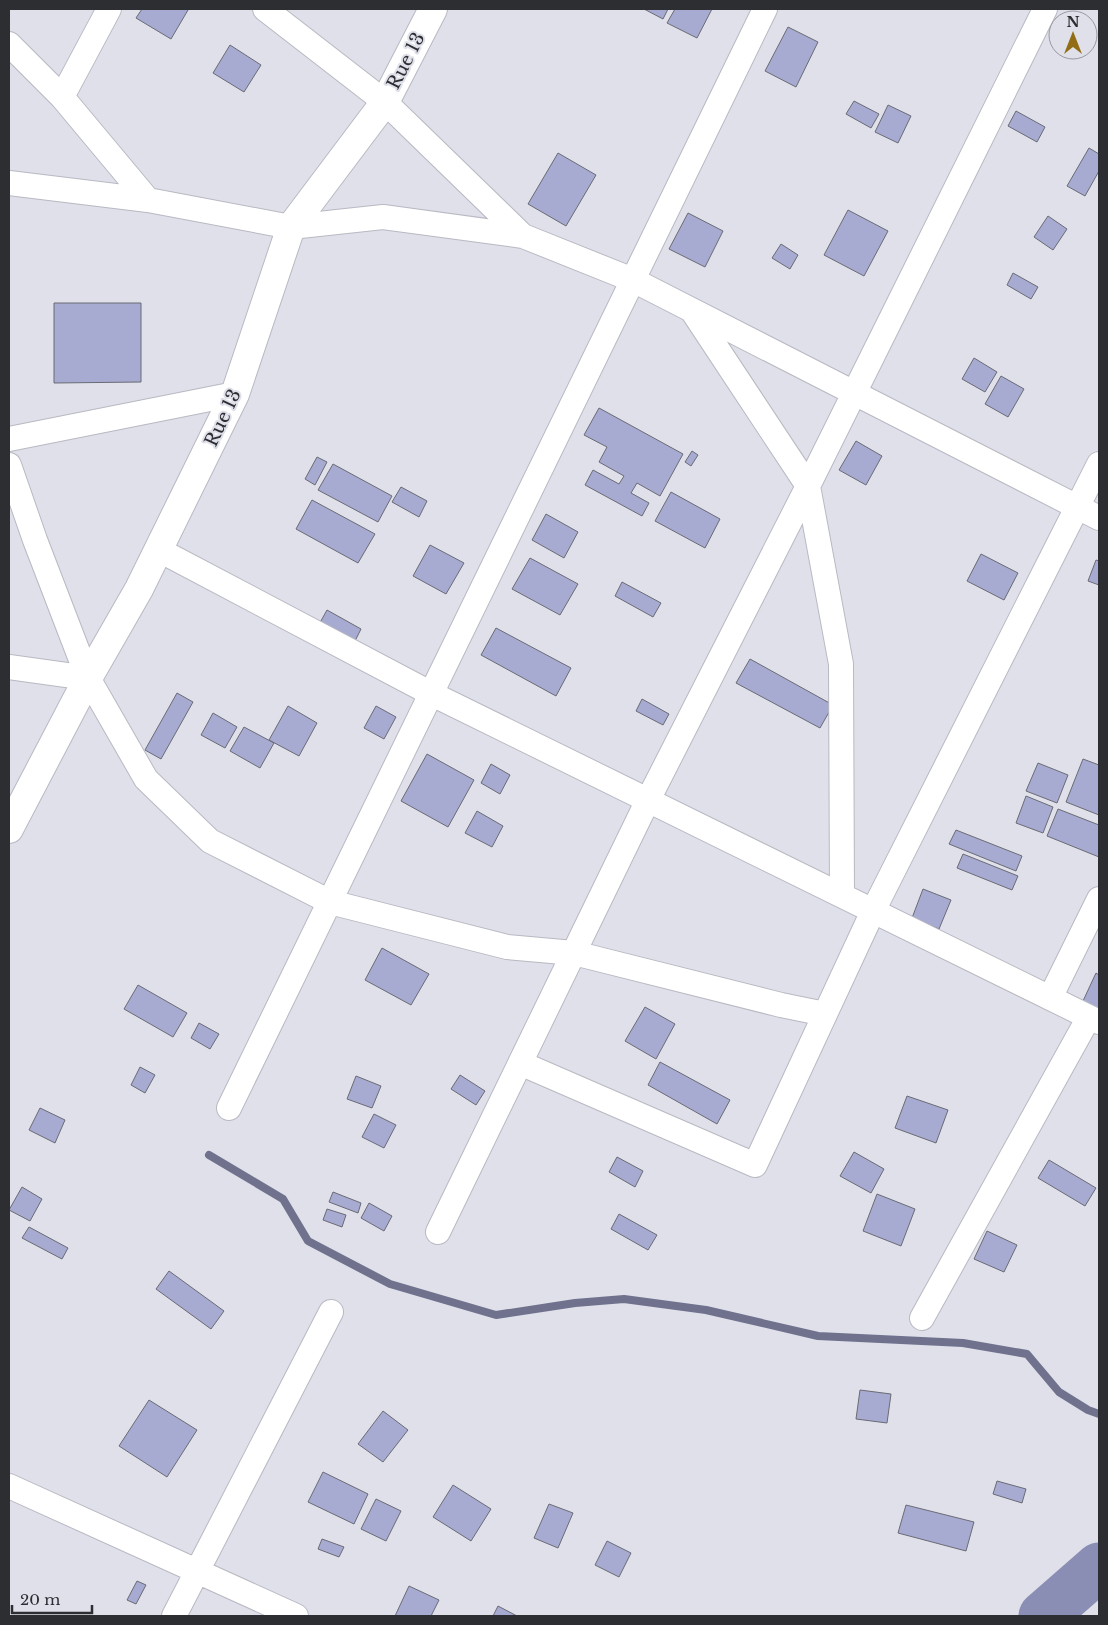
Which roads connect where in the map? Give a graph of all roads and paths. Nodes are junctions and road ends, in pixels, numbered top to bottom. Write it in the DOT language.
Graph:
graph roads {
  1 [pos="109,9"];
  2 [pos="265,9"];
  3 [pos="433,9"];
  4 [pos="765,9"];
  5 [pos="1045,9"];
  6 [pos="9,44"];
  7 [pos="62,97"];
  8 [pos="385,102"];
  9 [pos="9,183"];
  10 [pos="148,200"];
  11 [pos="291,227"];
  12 [pos="523,236"];
  13 [pos="633,280"];
  14 [pos="693,312"];
  15 [pos="854,393"];
  16 [pos="235,394"];
  17 [pos="9,439"];
  18 [pos="1099,464"];
  19 [pos="9,466"];
  20 [pos="808,486"];
  21 [pos="1077,507"];
  22 [pos="1099,518"];
  23 [pos="159,550"];
  24 [pos="9,667"];
  25 [pos="88,678"];
  26 [pos="432,694"];
  27 [pos="648,800"];
  28 [pos="9,829"];
  29 [pos="842,895"];
  30 [pos="1099,899"];
  31 [pos="330,902"];
  32 [pos="874,911"];
  33 [pos="574,953"];
  34 [pos="1050,998"];
  35 [pos="825,1014"];
  36 [pos="1094,1020"];
  37 [pos="520,1063"];
  38 [pos="229,1108"];
  39 [pos="438,1232"];
  40 [pos="331,1312"];
  41 [pos="922,1318"];
  42 [pos="9,1486"];
  43 [pos="197,1572"];
  44 [pos="174,1616"];
  45 [pos="296,1616"];
  1 -- 7 [label="street"];
  2 -- 8 [label="street"];
  3 -- 8 [label="street, Rue 13"];
  4 -- 13 [label="street"];
  5 -- 15 [label="street"];
  6 -- 7 [label="street"];
  7 -- 10 [label="street"];
  8 -- 11 [label="street, Rue 13"];
  8 -- 12 [label="street"];
  9 -- 10 [label="street"];
  10 -- 11 [label="street"];
  11 -- 12 [label="street"];
  11 -- 16 [label="street, Rue 13"];
  12 -- 13 [label="street"];
  13 -- 14 [label="street"];
  13 -- 26 [label="street"];
  14 -- 15 [label="street"];
  14 -- 20 [label="street"];
  15 -- 20 [label="street"];
  15 -- 21 [label="street"];
  16 -- 17 [label="street"];
  16 -- 23 [label="street, Rue 13"];
  18 -- 21 [label="street"];
  19 -- 25 [label="street"];
  20 -- 27 [label="street"];
  20 -- 29 [label="street"];
  21 -- 22 [label="street"];
  21 -- 32 [label="street"];
  23 -- 25 [label="street, Rue 13"];
  23 -- 26 [label="street"];
  24 -- 25 [label="street"];
  25 -- 28 [label="street, Rue 13"];
  25 -- 31 [label="street"];
  26 -- 27 [label="street"];
  26 -- 31 [label="street"];
  27 -- 29 [label="street"];
  27 -- 33 [label="street"];
  29 -- 32 [label="street"];
  30 -- 34 [label="street"];
  31 -- 33 [label="street"];
  31 -- 38 [label="street"];
  32 -- 34 [label="street"];
  32 -- 35 [label="street"];
  33 -- 35 [label="street"];
  33 -- 37 [label="street"];
  34 -- 36 [label="street"];
  35 -- 37 [label="street"];
  36 -- 41 [label="street"];
  37 -- 39 [label="street"];
  40 -- 43 [label="street"];
  42 -- 43 [label="street"];
  43 -- 44 [label="street"];
  43 -- 45 [label="street"];
}
